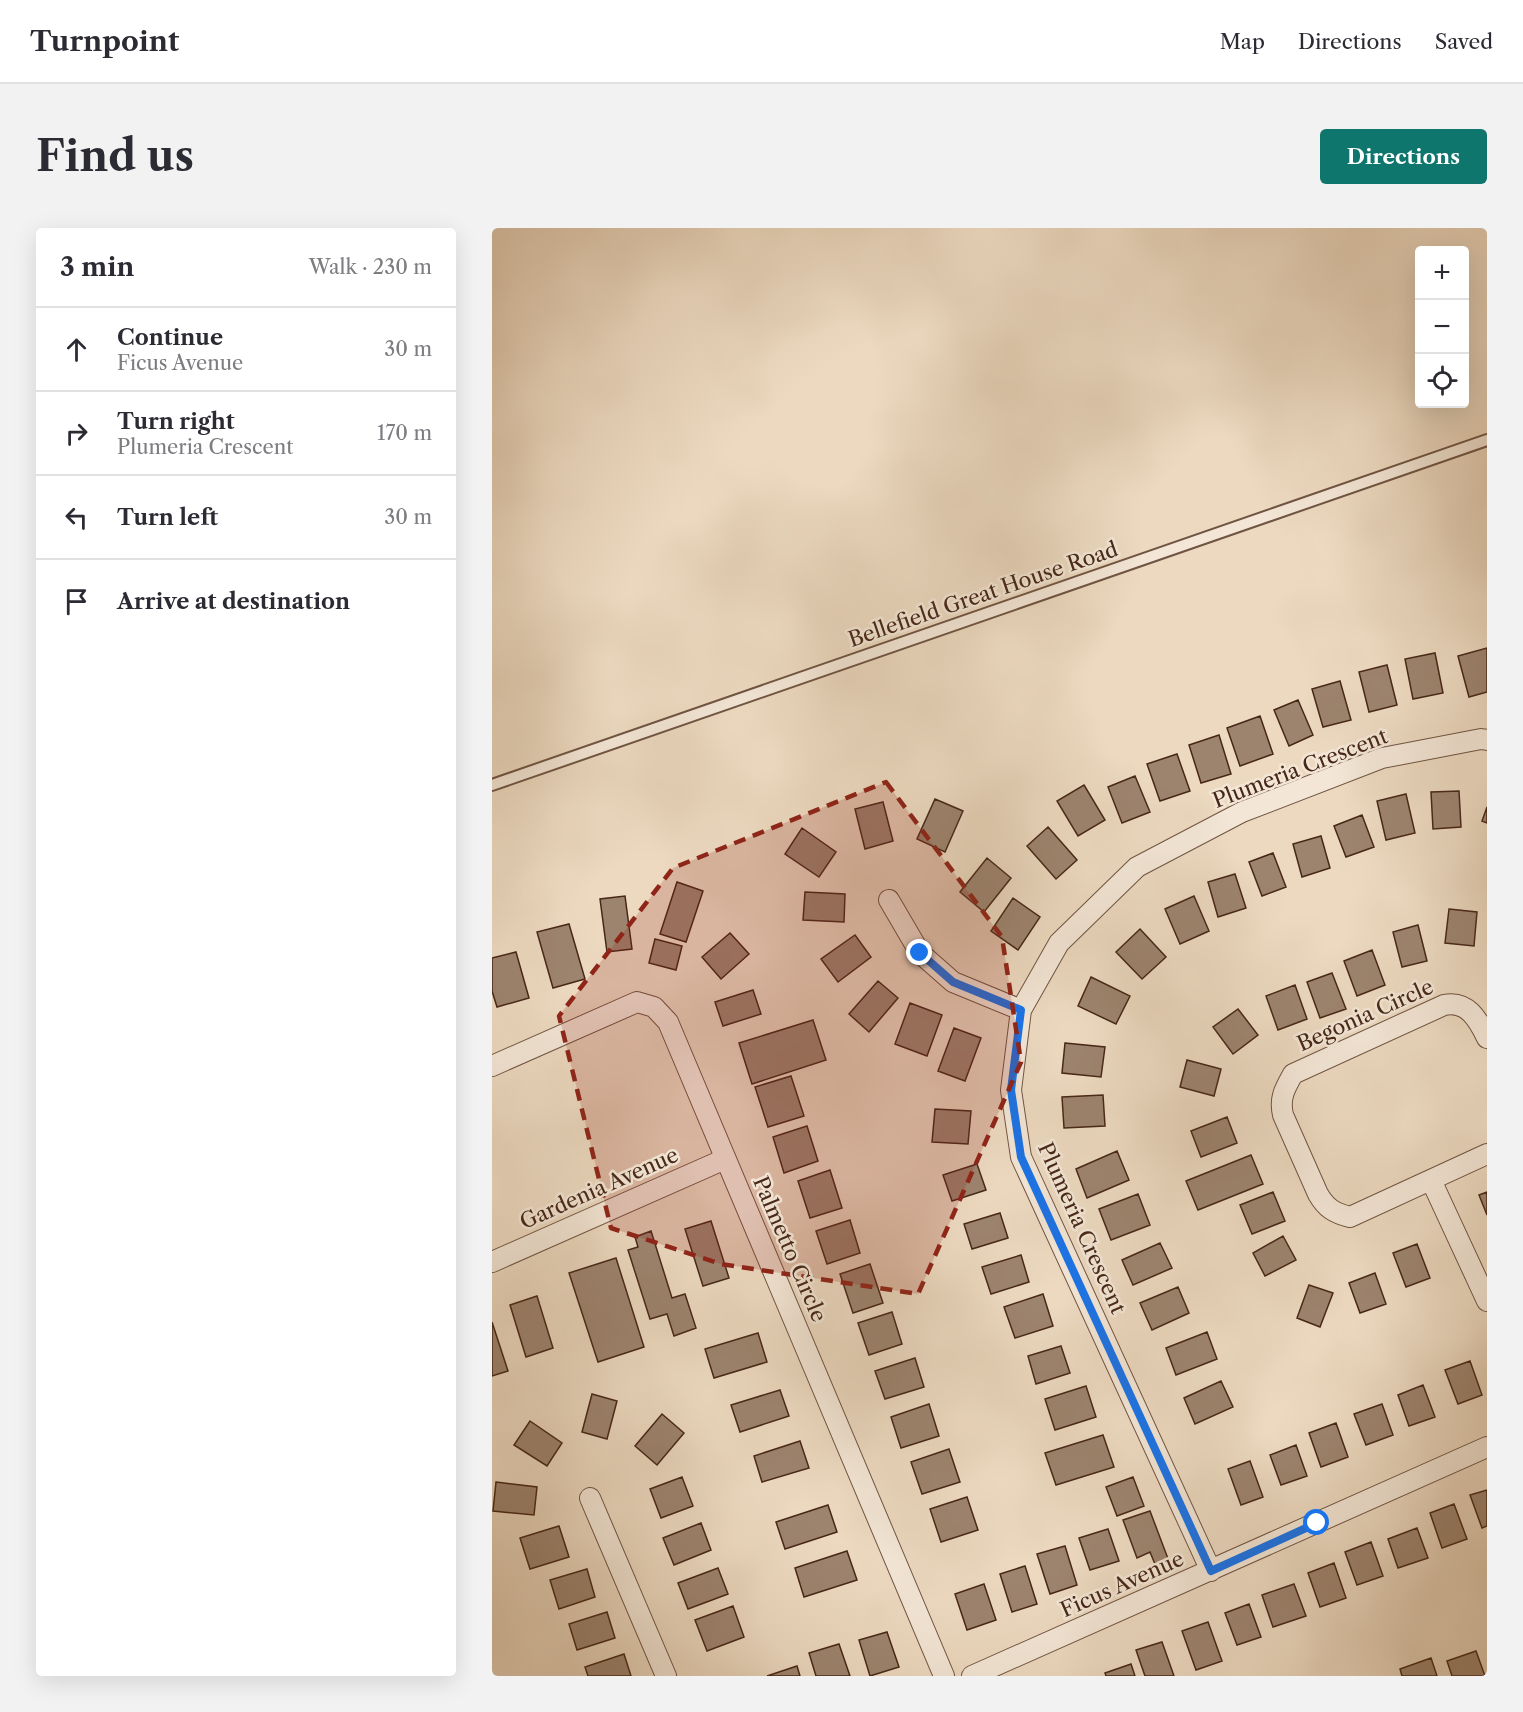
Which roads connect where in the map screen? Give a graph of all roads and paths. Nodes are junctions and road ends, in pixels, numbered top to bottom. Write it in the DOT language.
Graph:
graph roads {
  1 [pos="1487,440"];
  2 [pos="1487,740"];
  3 [pos="492,785"];
  4 [pos="889,900"];
  5 [pos="1021,1010"];
  6 [pos="1487,1038"];
  7 [pos="492,1066"];
  8 [pos="1487,1154"];
  9 [pos="725,1159"];
  10 [pos="1431,1180"];
  11 [pos="492,1262"];
  12 [pos="1487,1302"];
  13 [pos="1487,1447"];
  14 [pos="590,1497"];
  15 [pos="1211,1571"];
  16 [pos="666,1676"];
  17 [pos="944,1676"];
  18 [pos="972,1676"];
  1 -- 3 [label="lane, Bellefield Great House Road"];
  2 -- 5 [label="street, Plumeria Crescent"];
  4 -- 5 [label="street"];
  5 -- 15 [label="street, Plumeria Crescent"];
  6 -- 10 [label="street, Begonia Circle"];
  7 -- 9 [label="street, Palmetto Circle"];
  8 -- 10 [label="street, Begonia Circle"];
  9 -- 11 [label="street, Gardenia Avenue"];
  9 -- 17 [label="street, Palmetto Circle"];
  10 -- 12 [label="street"];
  13 -- 15 [label="street, Ficus Avenue"];
  14 -- 16 [label="street"];
  15 -- 18 [label="street, Ficus Avenue"];
}
